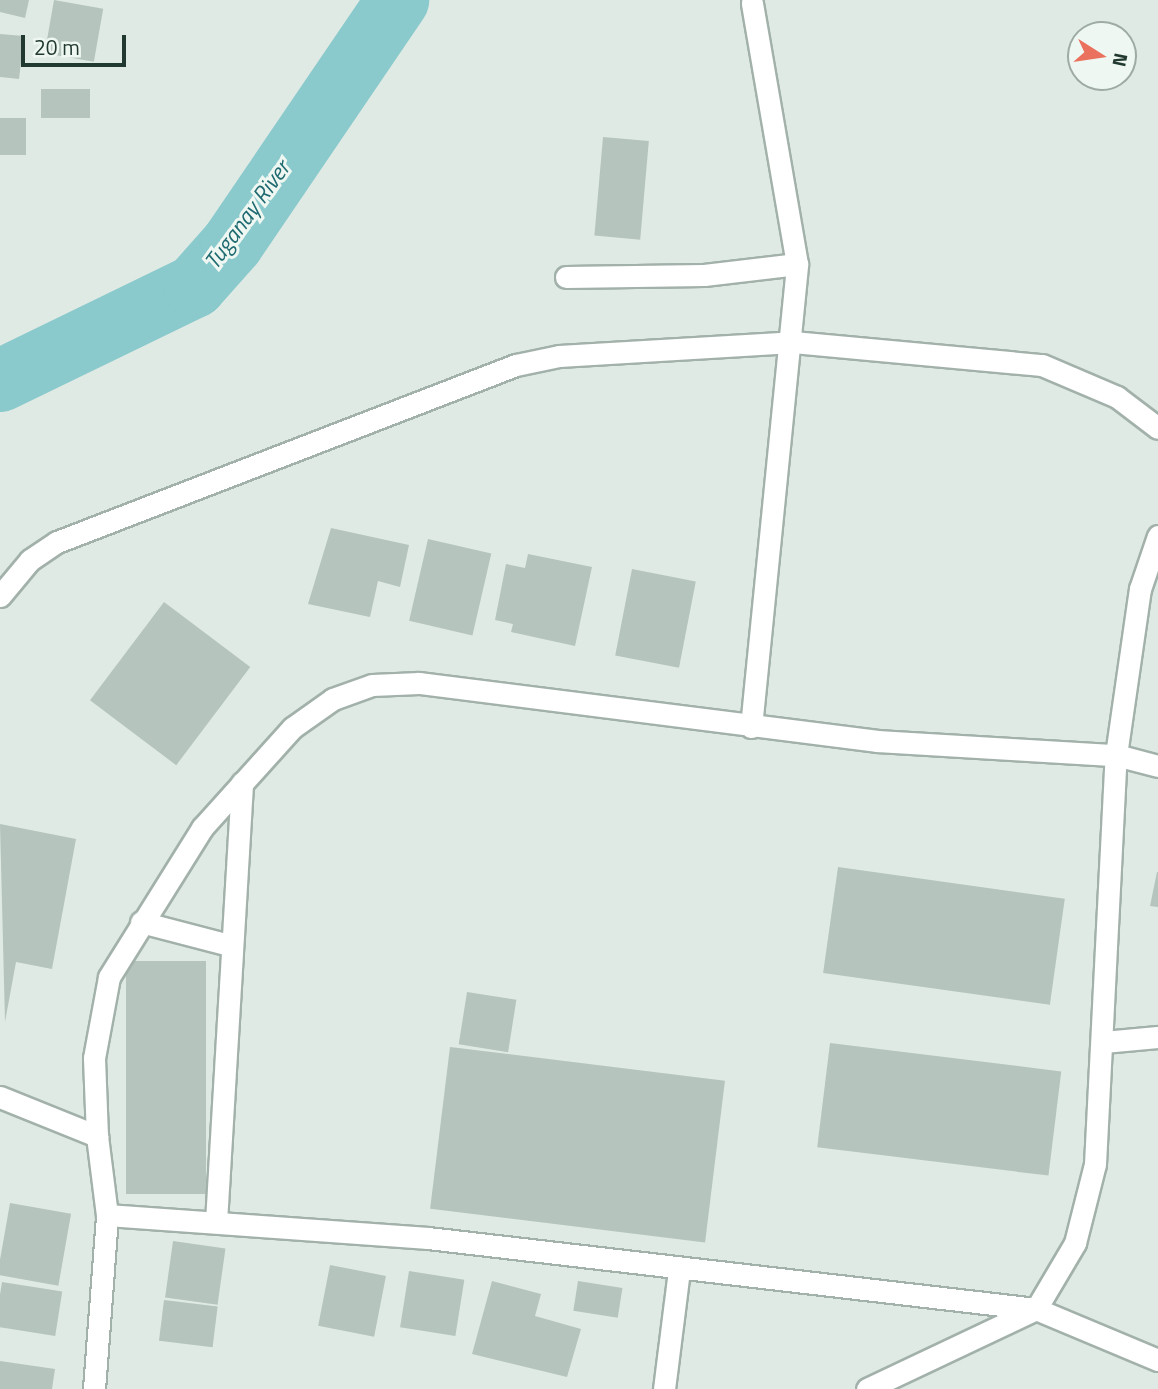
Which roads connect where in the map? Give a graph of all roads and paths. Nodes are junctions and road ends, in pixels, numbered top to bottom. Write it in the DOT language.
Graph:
graph roads {
  1 [pos="752,3"];
  2 [pos="797,264"];
  3 [pos="566,276"];
  4 [pos="793,342"];
  5 [pos="1158,428"];
  6 [pos="1158,536"];
  7 [pos="0,596"];
  8 [pos="751,727"];
  9 [pos="1116,755"];
  10 [pos="1158,766"];
  11 [pos="242,783"];
  12 [pos="141,922"];
  13 [pos="229,945"];
  14 [pos="1158,1037"];
  15 [pos="1103,1042"];
  16 [pos="0,1097"];
  17 [pos="97,1136"];
  18 [pos="107,1215"];
  19 [pos="216,1222"];
  20 [pos="679,1270"];
  21 [pos="1035,1309"];
  22 [pos="1158,1360"];
  23 [pos="94,1389"];
  24 [pos="664,1389"];
  25 [pos="867,1389"];
  1 -- 2 [label="street"];
  2 -- 3 [label="street"];
  2 -- 4 [label="street"];
  4 -- 5 [label="street"];
  4 -- 7 [label="street"];
  4 -- 8 [label="street"];
  6 -- 9 [label="street"];
  8 -- 9 [label="street"];
  8 -- 11 [label="street"];
  9 -- 10 [label="street"];
  9 -- 15 [label="street"];
  11 -- 12 [label="street"];
  11 -- 13 [label="street"];
  12 -- 13 [label="street"];
  12 -- 17 [label="street"];
  13 -- 19 [label="street"];
  14 -- 15 [label="street"];
  15 -- 21 [label="street"];
  16 -- 17 [label="street"];
  17 -- 18 [label="street"];
  18 -- 19 [label="street"];
  18 -- 23 [label="street"];
  19 -- 20 [label="street"];
  20 -- 21 [label="street"];
  20 -- 24 [label="street"];
  21 -- 22 [label="street"];
  21 -- 25 [label="street"];
}
